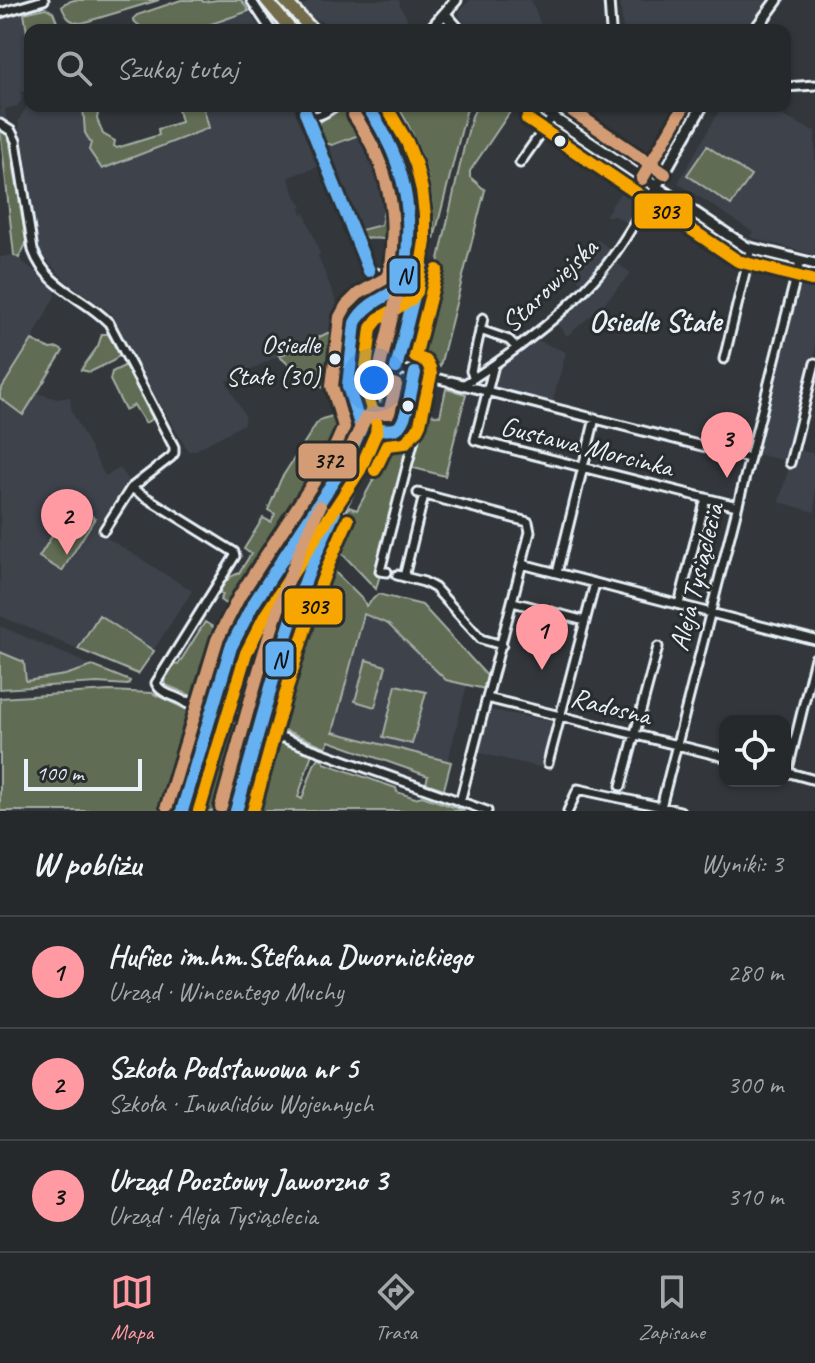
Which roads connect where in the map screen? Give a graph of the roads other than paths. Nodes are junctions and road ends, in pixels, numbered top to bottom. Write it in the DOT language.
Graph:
graph roads {
  1 [pos="44,0"];
  2 [pos="251,0"];
  3 [pos="266,0"];
  4 [pos="284,0"];
  5 [pos="456,0"];
  6 [pos="609,0"];
  7 [pos="777,0"];
  8 [pos="0,13"];
  9 [pos="445,14"];
  10 [pos="267,24"];
  11 [pos="286,24"];
  12 [pos="306,24"];
  13 [pos="436,24"];
  14 [pos="454,24"];
  15 [pos="611,24"];
  16 [pos="759,24"];
  17 [pos="815,85"];
  18 [pos="791,87"];
  19 [pos="305,112"];
  20 [pos="306,112"];
  21 [pos="326,112"];
  22 [pos="371,112"];
  23 [pos="390,112"];
  24 [pos="544,112"];
  25 [pos="555,112"];
  26 [pos="699,112"];
  27 [pos="551,117"];
  28 [pos="0,124"];
  29 [pos="520,163"];
  30 [pos="656,187"];
  31 [pos="751,248"];
  32 [pos="800,261"];
  33 [pos="815,264"];
  34 [pos="382,275"];
  35 [pos="483,318"];
  36 [pos="480,330"];
  37 [pos="517,348"];
  38 [pos="724,359"];
  39 [pos="815,363"];
  40 [pos="494,365"];
  41 [pos="396,368"];
  42 [pos="430,377"];
  43 [pos="474,378"];
  44 [pos="451,382"];
  45 [pos="463,385"];
  46 [pos="488,391"];
  47 [pos="595,418"];
  48 [pos="749,458"];
  49 [pos="790,463"];
  50 [pos="583,467"];
  51 [pos="131,488"];
  52 [pos="401,489"];
  53 [pos="417,493"];
  54 [pos="706,498"];
  55 [pos="737,506"];
  56 [pos="104,530"];
  57 [pos="522,564"];
  58 [pos="387,572"];
  59 [pos="557,573"];
  60 [pos="595,583"];
  61 [pos="513,602"];
  62 [pos="679,604"];
  63 [pos="710,612"];
  64 [pos="585,621"];
  65 [pos="815,640"];
  66 [pos="502,645"];
  67 [pos="658,647"];
  68 [pos="815,658"];
  69 [pos="487,698"];
  70 [pos="184,701"];
  71 [pos="212,707"];
  72 [pos="229,715"];
  73 [pos="561,717"];
  74 [pos="245,723"];
  75 [pos="206,728"];
  76 [pos="260,728"];
  77 [pos="634,734"];
  78 [pos="677,744"];
  79 [pos="255,747"];
  80 [pos="791,752"];
  81 [pos="719,755"];
  82 [pos="548,763"];
  83 [pos="791,773"];
  84 [pos="815,780"];
  85 [pos="621,786"];
  86 [pos="460,802"];
  87 [pos="660,809"];
  88 [pos="182,811"];
  89 [pos="236,811"];
  90 [pos="487,811"];
  91 [pos="568,811"];
  92 [pos="680,811"];
  1 -- 8 [label="street"];
  2 -- 10 [label="street"];
  3 -- 11 [label="main road"];
  4 -- 12 [label="main road"];
  5 -- 9 [label="street"];
  6 -- 15 [label="street"];
  7 -- 16 [label="street"];
  9 -- 13 [label="street"];
  9 -- 14 [label="street"];
  17 -- 18 [label="street"];
  19 -- 34 [label="street"];
  20 -- 21 [label="street"];
  22 -- 71 [label="main road"];
  23 -- 41 [label="main road"];
  24 -- 27 [label="street"];
  25 -- 27 [label="street"];
  26 -- 30 [label="street, Starowiejska"];
  27 -- 29 [label="street"];
  27 -- 30 [label="street"];
  28 -- 51 [label="street"];
  30 -- 31 [label="street"];
  30 -- 37 [label="street, Starowiejska"];
  31 -- 32 [label="street"];
  31 -- 38 [label="street"];
  32 -- 33 [label="street"];
  32 -- 48 [label="street, Aleja Tysiąclecia"];
  35 -- 36 [label="street"];
  36 -- 37 [label="street"];
  36 -- 43 [label="street"];
  37 -- 40 [label="street, Starowiejska"];
  39 -- 49 [label="street"];
  40 -- 43 [label="street, Starowiejska"];
  40 -- 46 [label="street, Starowiejska"];
  41 -- 42 [label="street"];
  41 -- 76 [label="main road"];
  42 -- 44 [label="street"];
  42 -- 52 [label="street"];
  43 -- 45 [label="street, Starowiejska"];
  44 -- 45 [label="street"];
  45 -- 46 [label="street"];
  46 -- 47 [label="street"];
  46 -- 50 [label="street, Gustawa Morcinka"];
  47 -- 48 [label="street"];
  47 -- 50 [label="street"];
  48 -- 55 [label="street, Aleja Tysiąclecia"];
  50 -- 54 [label="street, Gustawa Morcinka"];
  50 -- 59 [label="street"];
  51 -- 56 [label="street"];
  51 -- 70 [label="street"];
  52 -- 53 [label="street"];
  52 -- 58 [label="street"];
  53 -- 57 [label="street"];
  53 -- 66 [label="street"];
  54 -- 55 [label="street, Gustawa Morcinka"];
  54 -- 62 [label="street"];
  55 -- 63 [label="street, Aleja Tysiąclecia"];
  57 -- 59 [label="street"];
  57 -- 61 [label="street"];
  59 -- 60 [label="street"];
  60 -- 62 [label="street"];
  60 -- 64 [label="street"];
  61 -- 64 [label="street"];
  61 -- 66 [label="street"];
  62 -- 63 [label="street"];
  63 -- 65 [label="street"];
  63 -- 78 [label="street, Aleja Tysiąclecia"];
  64 -- 73 [label="street"];
  66 -- 69 [label="street"];
  67 -- 77 [label="street"];
  68 -- 80 [label="street"];
  69 -- 73 [label="street, Radosna"];
  69 -- 86 [label="street"];
  70 -- 71 [label="street"];
  70 -- 75 [label="street"];
  71 -- 72 [label="street"];
  71 -- 75 [label="main road"];
  72 -- 74 [label="street"];
  72 -- 75 [label="street"];
  73 -- 77 [label="street, Radosna"];
  73 -- 82 [label="street"];
  74 -- 76 [label="street"];
  74 -- 79 [label="street"];
  75 -- 88 [label="main road"];
  76 -- 79 [label="main road"];
  76 -- 86 [label="street"];
  77 -- 78 [label="street, Radosna"];
  77 -- 85 [label="street"];
  78 -- 81 [label="street, Radosna"];
  78 -- 87 [label="street, Aleja Tysiąclecia"];
  79 -- 89 [label="main road"];
  83 -- 84 [label="street"];
  86 -- 90 [label="street"];
  87 -- 91 [label="street"];
  87 -- 92 [label="street"];
}
